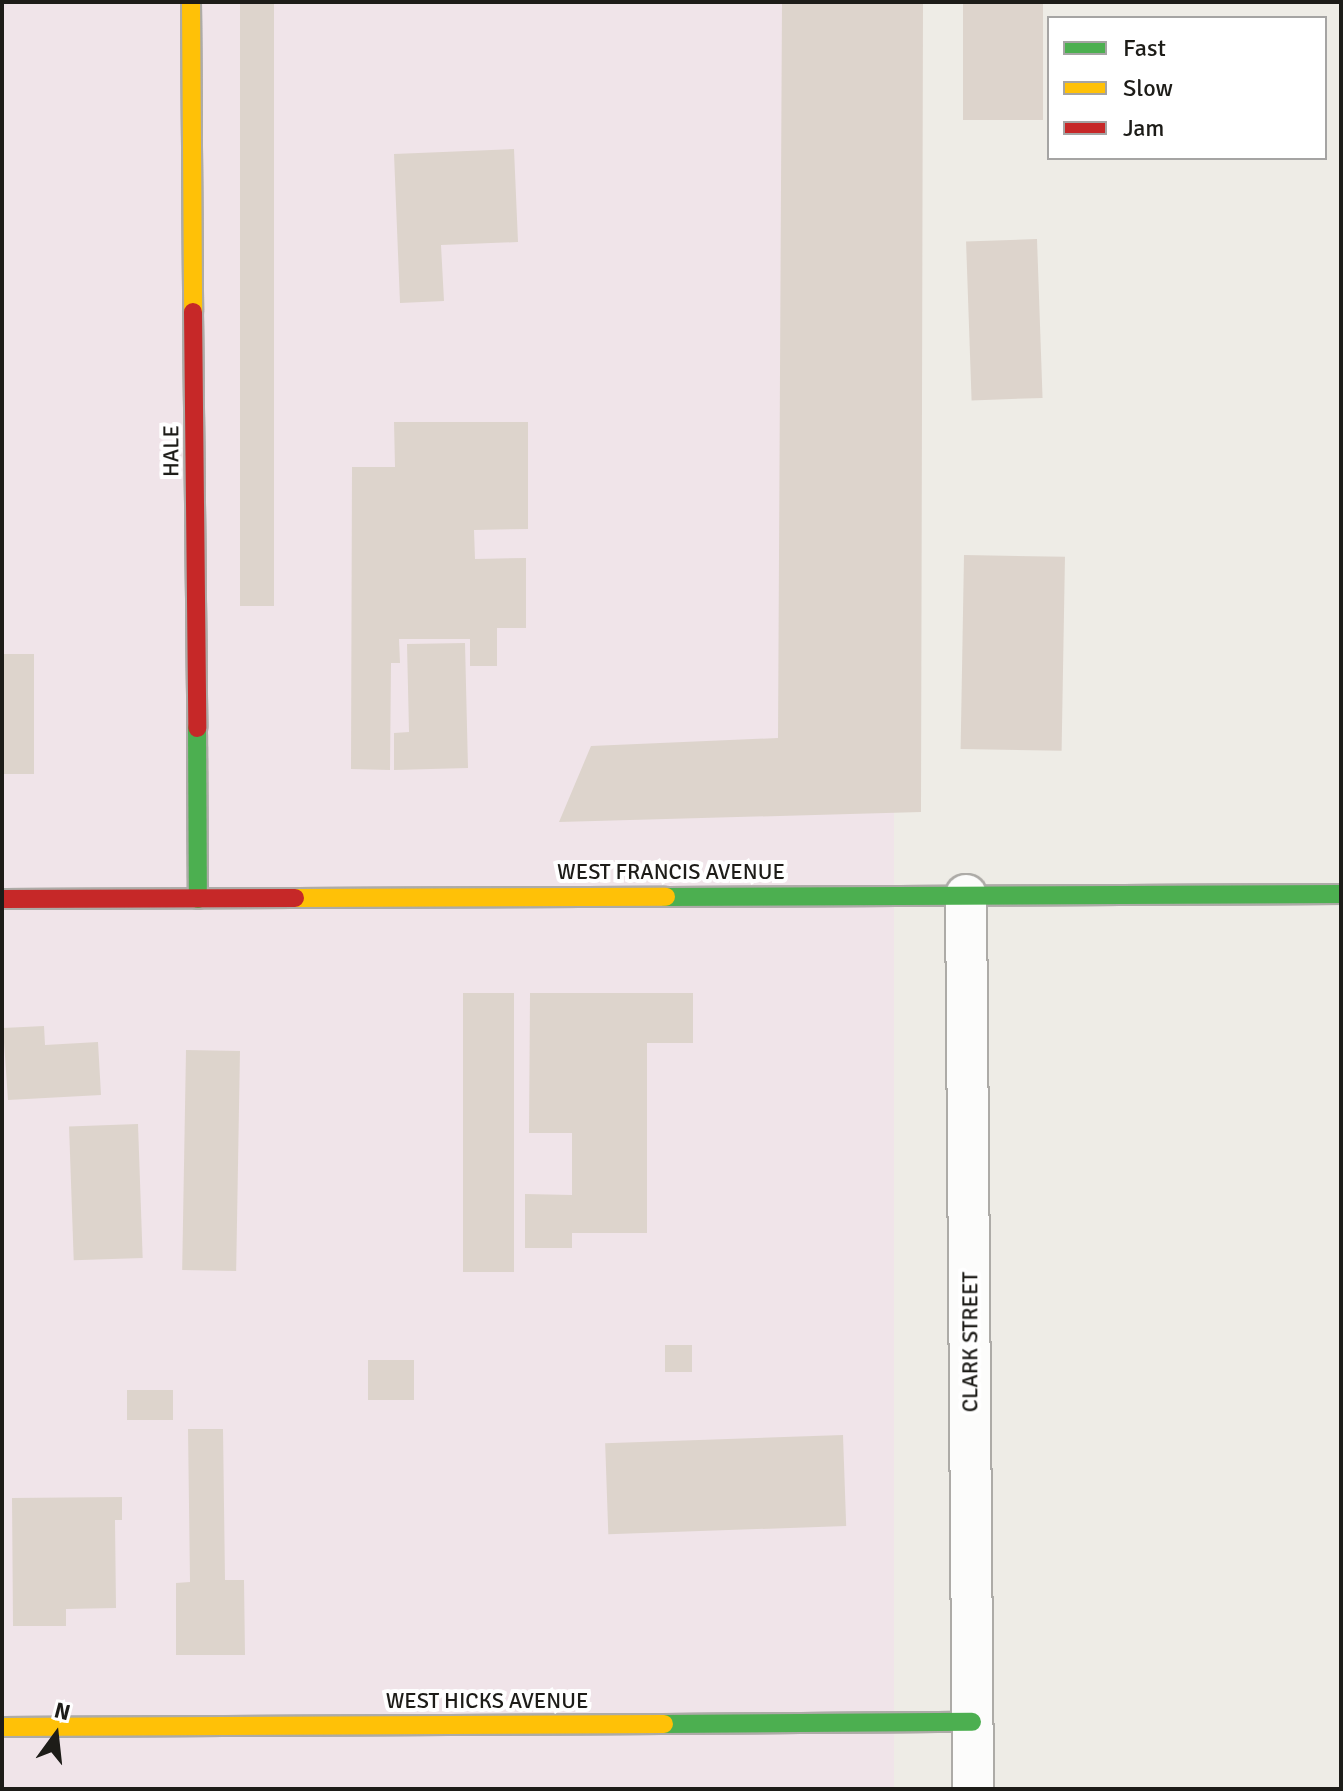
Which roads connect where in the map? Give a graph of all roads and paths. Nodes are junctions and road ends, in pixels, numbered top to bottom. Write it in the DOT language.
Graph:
graph roads {
  1 [pos="191,2"];
  2 [pos="1341,894"];
  3 [pos="966,895"];
  4 [pos="2,899"];
  5 [pos="198,899"];
  6 [pos="972,1722"];
  7 [pos="2,1727"];
  8 [pos="973,1789"];
  1 -- 5 [label="street, HALE"];
  2 -- 3 [label="street, WEST FRANCIS AVENUE"];
  3 -- 5 [label="street, WEST FRANCIS AVENUE"];
  3 -- 6 [label="street, CLARK STREET"];
  4 -- 5 [label="street, WEST FRANCIS AVENUE"];
  6 -- 7 [label="street, WEST HICKS AVENUE"];
  6 -- 8 [label="street, CLARK STREET"];
}
